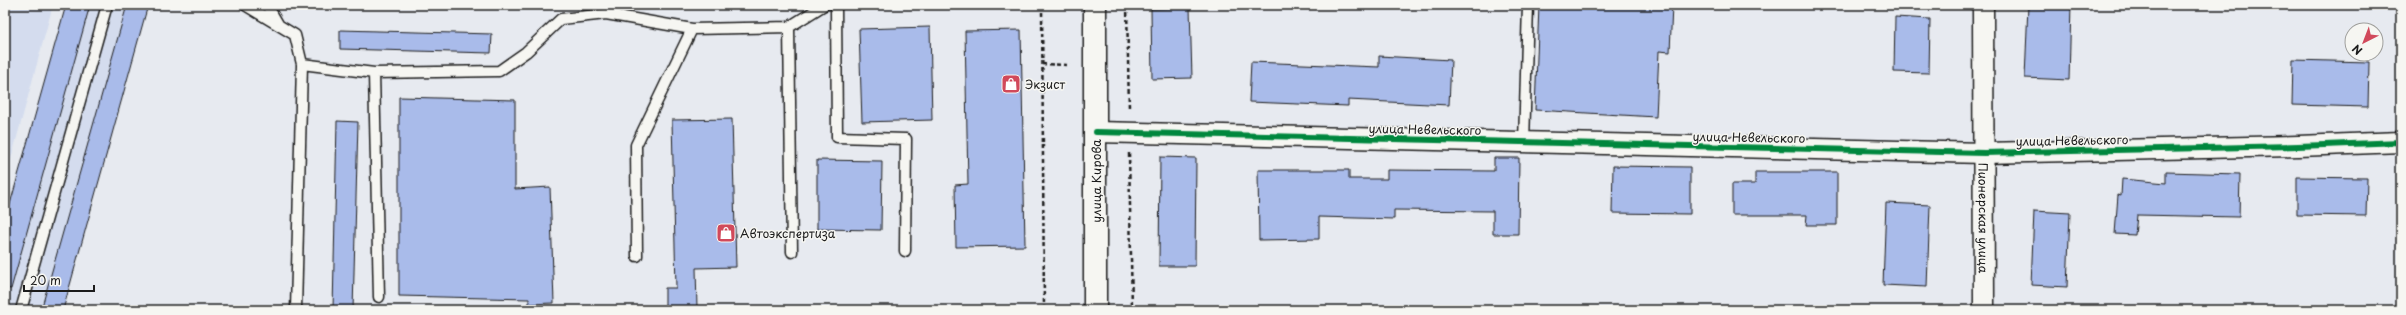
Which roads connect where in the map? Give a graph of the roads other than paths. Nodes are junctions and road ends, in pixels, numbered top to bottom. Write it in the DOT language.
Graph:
graph roads {
  1 [pos="107,5"];
  2 [pos="246,5"];
  3 [pos="267,5"];
  4 [pos="824,5"];
  5 [pos="836,5"];
  6 [pos="1095,5"];
  7 [pos="1528,5"];
  8 [pos="1983,5"];
  9 [pos="279,25"];
  10 [pos="789,27"];
  11 [pos="692,29"];
  12 [pos="302,64"];
  13 [pos="374,73"];
  14 [pos="1096,132"];
  15 [pos="2401,142"];
  16 [pos="1524,143"];
  17 [pos="1984,153"];
  18 [pos="905,251"];
  19 [pos="792,252"];
  20 [pos="637,256"];
  21 [pos="379,297"];
  22 [pos="21,310"];
  23 [pos="296,310"];
  24 [pos="1095,310"];
  25 [pos="1984,310"];
  1 -- 22 [label="lane"];
  2 -- 9 [label="lane"];
  3 -- 9 [label="lane"];
  4 -- 10 [label="lane"];
  5 -- 18 [label="lane"];
  6 -- 14 [label="main road, улица Кирова"];
  7 -- 16 [label="lane"];
  8 -- 17 [label="street, Пионерская улица"];
  9 -- 12 [label="lane"];
  10 -- 11 [label="lane"];
  10 -- 19 [label="lane"];
  11 -- 13 [label="lane"];
  11 -- 20 [label="lane"];
  12 -- 13 [label="lane"];
  12 -- 23 [label="lane"];
  13 -- 21 [label="lane"];
  14 -- 16 [label="street, улица Невельского"];
  14 -- 24 [label="main road, улица Кирова"];
  15 -- 17 [label="street, улица Невельского"];
  16 -- 17 [label="street, улица Невельского"];
  17 -- 25 [label="street, Пионерская улица"];
}
